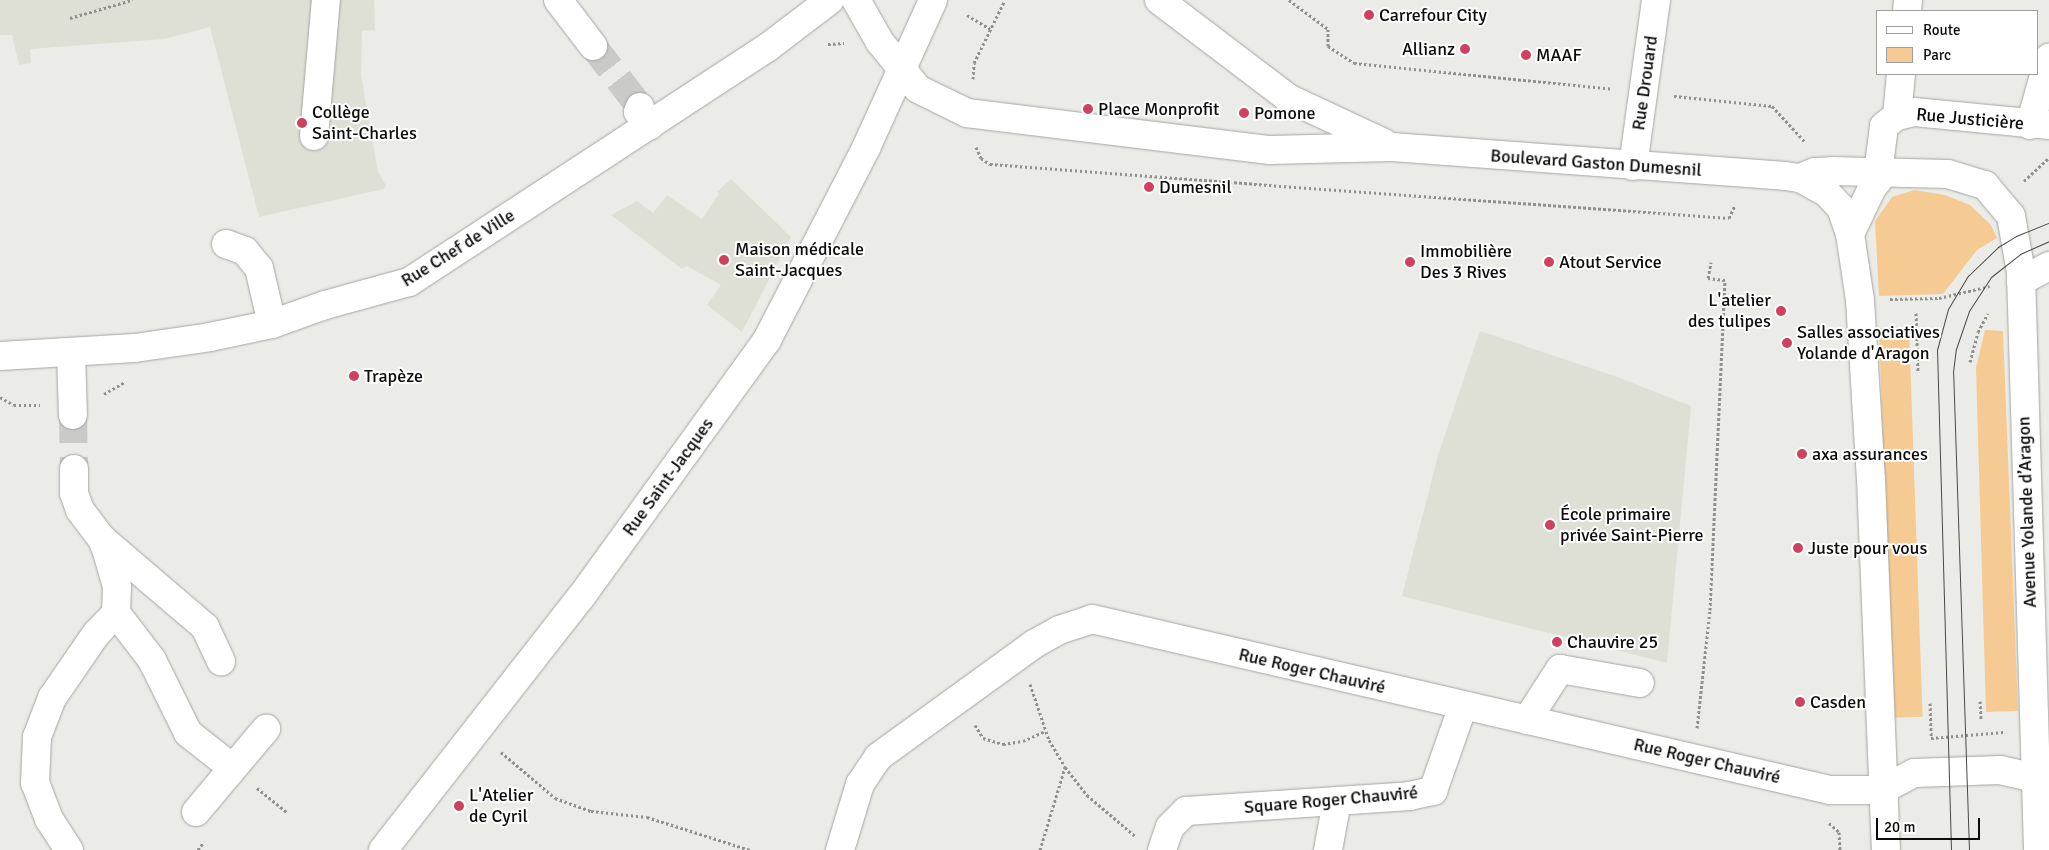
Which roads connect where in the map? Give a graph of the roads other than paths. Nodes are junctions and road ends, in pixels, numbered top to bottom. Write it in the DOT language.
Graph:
graph roads {
  1 [pos="326,0"];
  2 [pos="558,0"];
  3 [pos="830,0"];
  4 [pos="856,0"];
  5 [pos="933,0"];
  6 [pos="1159,0"];
  7 [pos="1656,0"];
  8 [pos="592,46"];
  9 [pos="2049,58"];
  10 [pos="901,70"];
  11 [pos="1901,75"];
  12 [pos="1897,116"];
  13 [pos="2039,125"];
  14 [pos="314,136"];
  15 [pos="1392,147"];
  16 [pos="1634,166"];
  17 [pos="1881,173"];
  18 [pos="1800,178"];
  19 [pos="1985,185"];
  20 [pos="1850,234"];
  21 [pos="226,244"];
  22 [pos="2033,272"];
  23 [pos="272,324"];
  24 [pos="71,353"];
  25 [pos="0,356"];
  26 [pos="62,410"];
  27 [pos="74,469"];
  28 [pos="102,539"];
  29 [pos="116,613"];
  30 [pos="221,660"];
  31 [pos="1640,683"];
  32 [pos="1463,706"];
  33 [pos="1527,720"];
  34 [pos="266,729"];
  35 [pos="231,767"];
  36 [pos="2042,778"];
  37 [pos="1882,790"];
  38 [pos="1337,802"];
  39 [pos="196,812"];
  40 [pos="1152,845"];
  41 [pos="69,850"];
  42 [pos="384,850"];
  43 [pos="840,850"];
  44 [pos="1328,850"];
  45 [pos="1886,850"];
  46 [pos="2038,850"];
  1 -- 14 [label="street"];
  2 -- 8 [label="street"];
  3 -- 23 [label="street, Rue Chef de Ville"];
  4 -- 10 [label="street"];
  5 -- 10 [label="street"];
  6 -- 15 [label="street"];
  7 -- 16 [label="street, Rue Drouard"];
  9 -- 13 [label="street"];
  10 -- 15 [label="street"];
  10 -- 42 [label="street, Rue Saint-Jacques"];
  11 -- 12 [label="street"];
  12 -- 13 [label="street, Rue Justicière"];
  12 -- 17 [label="street, Rue Justicière"];
  15 -- 16 [label="street, Boulevard Gaston Dumesnil"];
  16 -- 18 [label="street, Boulevard Gaston Dumesnil"];
  17 -- 18 [label="street, Boulevard Gaston Dumesnil"];
  17 -- 19 [label="street, Boulevard Gaston Dumesnil"];
  17 -- 20 [label="street"];
  18 -- 20 [label="street, Boulevard Gaston Dumesnil"];
  19 -- 22 [label="street, Avenue Yolande d’Aragon"];
  20 -- 37 [label="street"];
  21 -- 23 [label="street"];
  22 -- 36 [label="street, Avenue Yolande d’Aragon"];
  23 -- 24 [label="street, Rue Chef de Ville"];
  24 -- 25 [label="street, Rue Chef de Ville"];
  24 -- 26 [label="street"];
  27 -- 28 [label="street"];
  28 -- 29 [label="street"];
  28 -- 30 [label="street"];
  29 -- 35 [label="street"];
  29 -- 41 [label="street"];
  31 -- 33 [label="street"];
  32 -- 33 [label="street, Rue Roger Chauviré"];
  32 -- 38 [label="street, Square Roger Chauviré"];
  32 -- 43 [label="street, Rue Roger Chauviré"];
  33 -- 37 [label="street, Rue Roger Chauviré"];
  34 -- 35 [label="street"];
  35 -- 39 [label="street"];
  36 -- 37 [label="street"];
  36 -- 46 [label="street, Avenue Yolande d’Aragon"];
  37 -- 45 [label="street"];
  38 -- 40 [label="street, Square Roger Chauviré"];
  38 -- 44 [label="street"];
}
